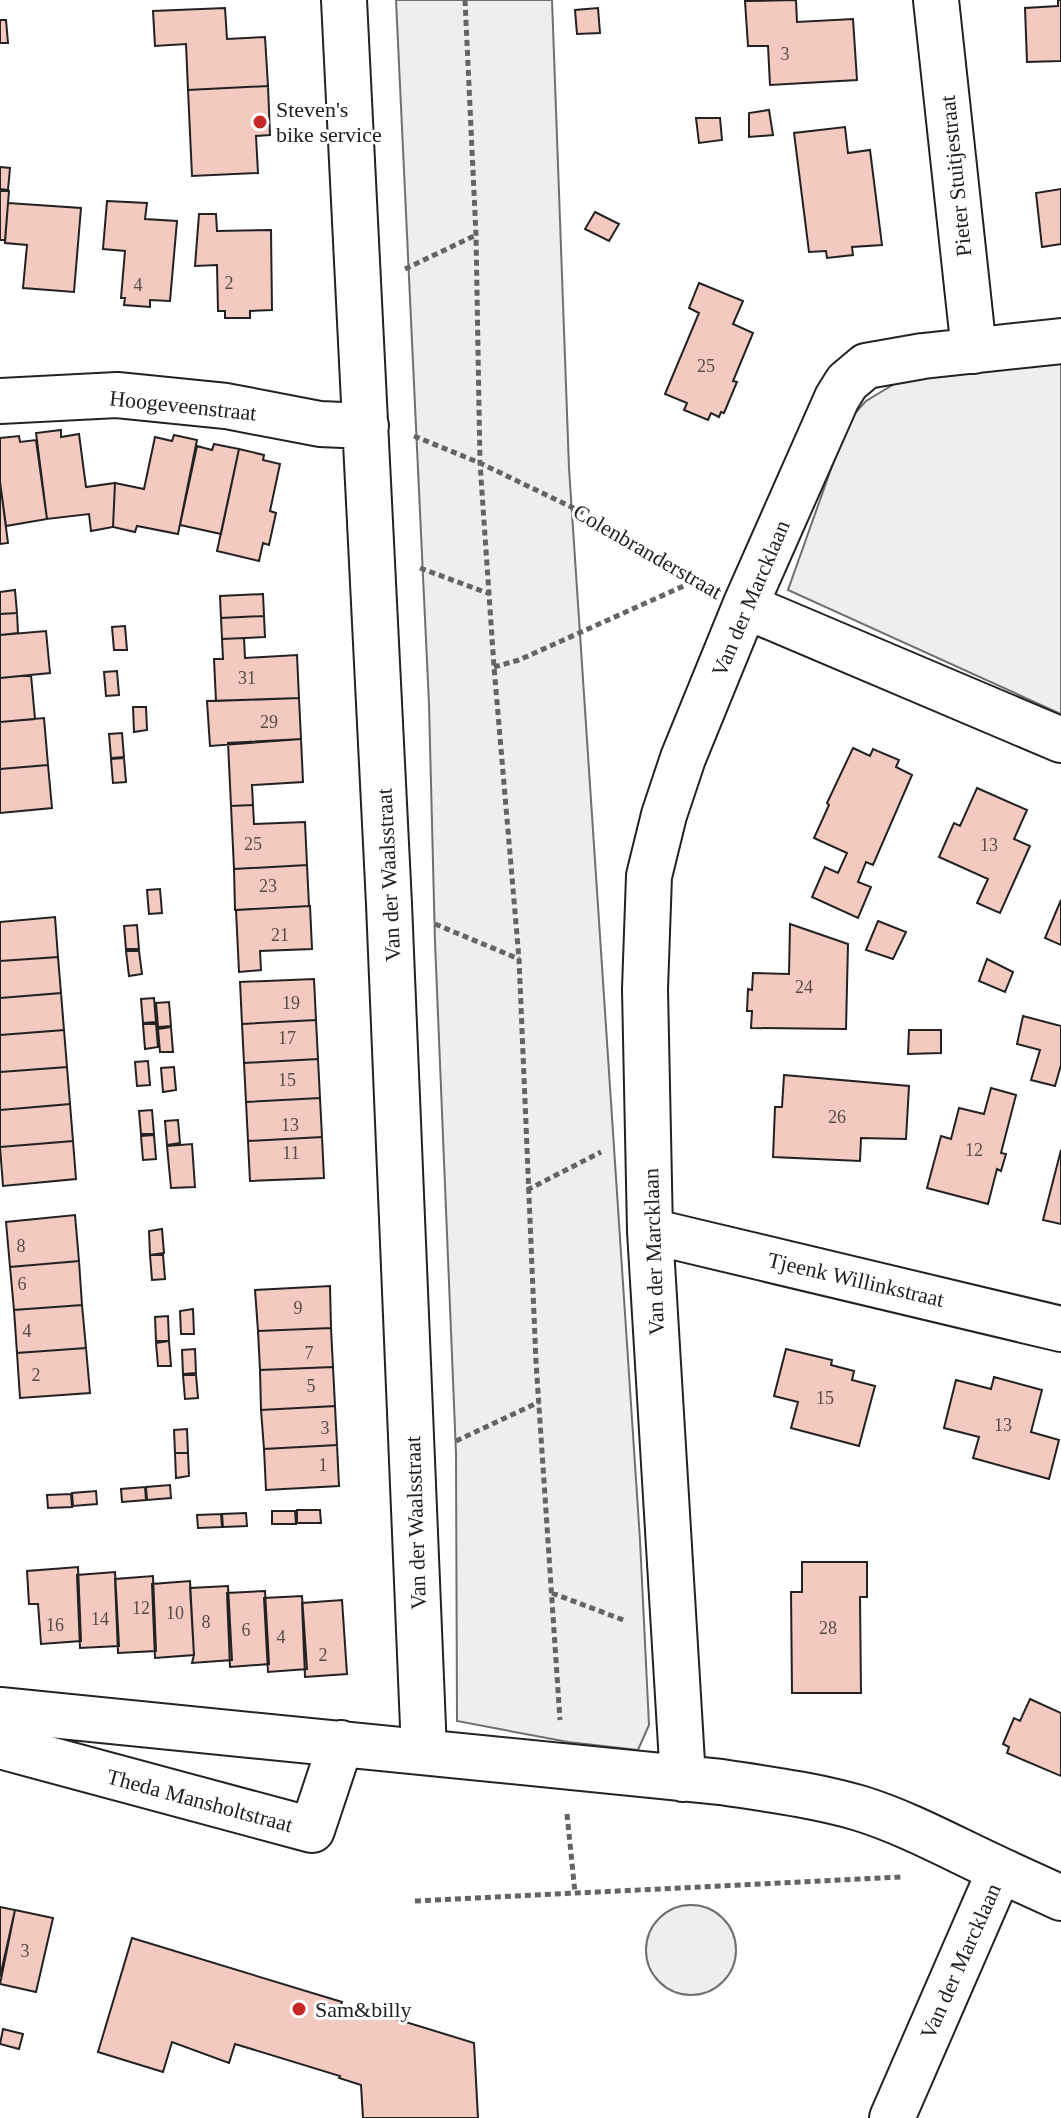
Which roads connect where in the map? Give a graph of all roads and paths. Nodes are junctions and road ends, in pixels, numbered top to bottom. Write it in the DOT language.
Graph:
graph roads {
  1 [pos="344,0"];
  2 [pos="465,0"];
  3 [pos="936,0"];
  4 [pos="476,235"];
  5 [pos="358,292"];
  6 [pos="1061,341"];
  7 [pos="974,351"];
  8 [pos="0,401"];
  9 [pos="366,426"];
  10 [pos="480,463"];
  11 [pos="373,550"];
  12 [pos="697,580"];
  13 [pos="490,594"];
  14 [pos="745,606"];
  15 [pos="494,667"];
  16 [pos="1061,740"];
  17 [pos="423,920"];
  18 [pos="519,959"];
  19 [pos="649,1128"];
  20 [pos="527,1190"];
  21 [pos="650,1231"];
  22 [pos="1061,1329"];
  23 [pos="539,1402"];
  24 [pos="412,1463"];
  25 [pos="552,1593"];
  26 [pos="676,1641"];
  27 [pos="0,1710"];
  28 [pos="341,1743"];
  29 [pos="0,1746"];
  30 [pos="424,1751"];
  31 [pos="563,1767"];
  32 [pos="683,1779"];
  33 [pos="1000,1870"];
  34 [pos="904,1877"];
  35 [pos="575,1893"];
  36 [pos="1061,1898"];
  37 [pos="415,1901"];
  38 [pos="892,2118"];
  1 -- 5 [label="street, Van der Waalsstraat"];
  2 -- 4 [label="path"];
  3 -- 7 [label="street, Pieter Stuitjestraat"];
  4 -- 5 [label="path"];
  4 -- 10 [label="path"];
  5 -- 9 [label="street, Van der Waalsstraat"];
  6 -- 7 [label="street, Van der Marcklaan"];
  7 -- 14 [label="street, Van der Marcklaan"];
  8 -- 9 [label="street, Hoogeveenstraat"];
  9 -- 10 [label="path, Colenbranderstraat"];
  9 -- 11 [label="street, Van der Waalsstraat"];
  10 -- 12 [label="path, Colenbranderstraat"];
  10 -- 13 [label="path"];
  11 -- 13 [label="path"];
  11 -- 24 [label="street, Van der Waalsstraat"];
  12 -- 14 [label="path, Colenbranderstraat"];
  12 -- 15 [label="path"];
  13 -- 15 [label="path"];
  14 -- 16 [label="street, Colenbranderstraat"];
  14 -- 19 [label="street, Van der Marcklaan"];
  15 -- 18 [label="path"];
  17 -- 18 [label="path"];
  18 -- 20 [label="path"];
  19 -- 20 [label="path"];
  19 -- 21 [label="street, Van der Marcklaan"];
  20 -- 23 [label="path"];
  21 -- 22 [label="street, Tjeenk Willinkstraat"];
  21 -- 26 [label="street, Van der Marcklaan"];
  23 -- 24 [label="path"];
  23 -- 25 [label="path"];
  24 -- 30 [label="street, Van der Waalsstraat"];
  25 -- 26 [label="path"];
  25 -- 31 [label="path"];
  26 -- 32 [label="street, Van der Marcklaan"];
  27 -- 28 [label="street"];
  28 -- 29 [label="street, Theda Mansholtstraat"];
  28 -- 30 [label="street"];
  30 -- 31 [label="street"];
  31 -- 32 [label="street"];
  31 -- 35 [label="path"];
  32 -- 33 [label="street, Van der Marcklaan"];
  33 -- 36 [label="street"];
  33 -- 38 [label="street, Van der Marcklaan"];
  34 -- 35 [label="path"];
  35 -- 37 [label="path"];
}
